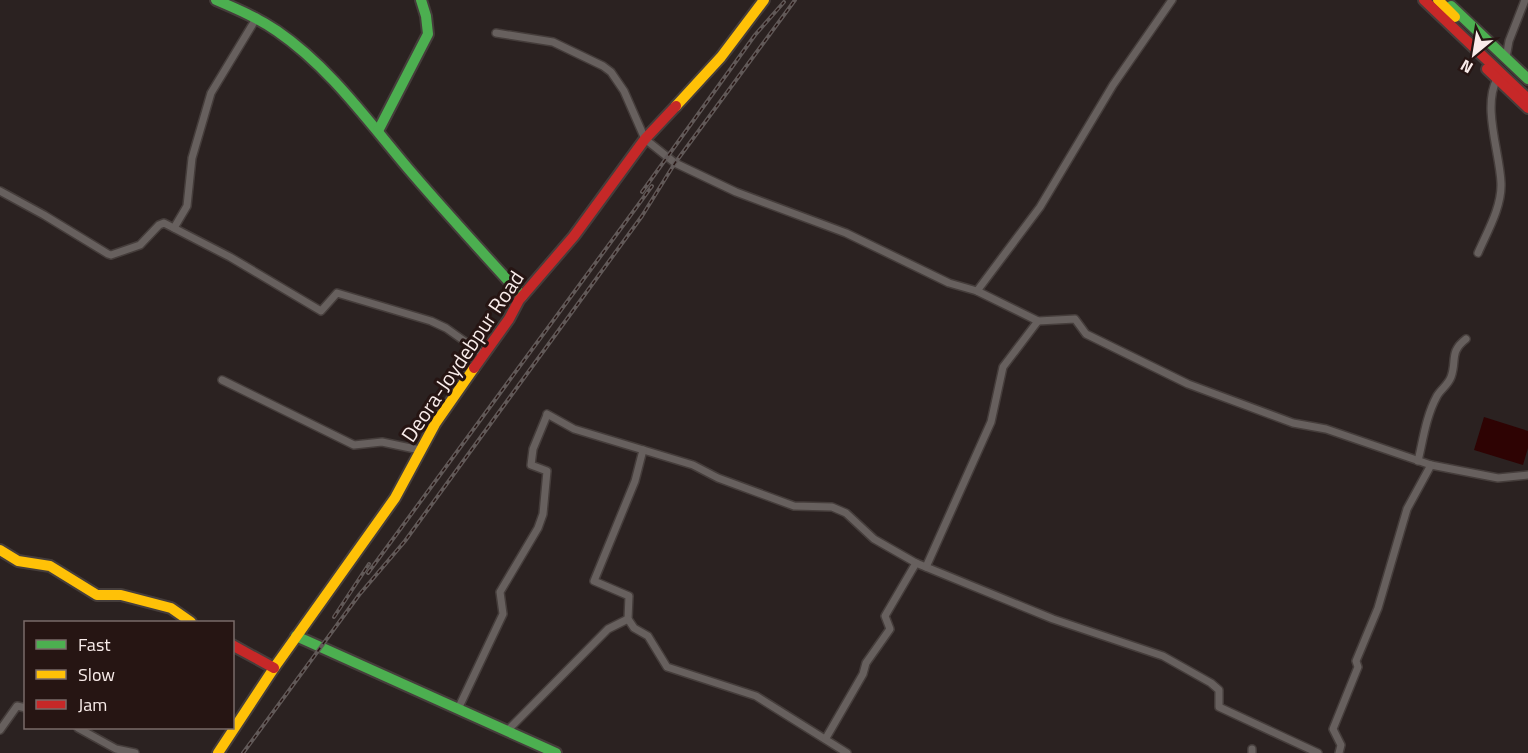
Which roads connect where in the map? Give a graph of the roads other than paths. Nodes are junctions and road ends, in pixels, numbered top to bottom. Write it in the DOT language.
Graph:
graph roads {
  1 [pos="216,0"];
  2 [pos="421,0"];
  3 [pos="764,0"];
  4 [pos="1172,0"];
  5 [pos="1417,0"];
  6 [pos="1424,0"];
  7 [pos="1437,0"];
  8 [pos="1445,0"];
  9 [pos="1526,0"];
  10 [pos="241,4"];
  11 [pos="257,17"];
  12 [pos="496,33"];
  13 [pos="1506,58"];
  14 [pos="1497,79"];
  15 [pos="1528,79"];
  16 [pos="1528,87"];
  17 [pos="1528,99"];
  18 [pos="1528,108"];
  19 [pos="378,131"];
  20 [pos="645,139"];
  21 [pos="0,192"];
  22 [pos="174,228"];
  23 [pos="1478,253"];
  24 [pos="977,291"];
  25 [pos="522,296"];
  26 [pos="1038,321"];
  27 [pos="1466,339"];
  28 [pos="484,355"];
  29 [pos="222,380"];
  30 [pos="420,450"];
  31 [pos="643,450"];
  32 [pos="1418,461"];
  33 [pos="1431,465"];
  34 [pos="1528,475"];
  35 [pos="0,550"];
  36 [pos="916,563"];
  37 [pos="926,567"];
  38 [pos="628,619"];
  39 [pos="190,621"];
  40 [pos="296,636"];
  41 [pos="234,646"];
  42 [pos="274,668"];
  43 [pos="24,708"];
  44 [pos="458,709"];
  45 [pos="80,729"];
  46 [pos="234,729"];
  47 [pos="234,729"];
  48 [pos="0,730"];
  49 [pos="507,731"];
  50 [pos="826,738"];
  51 [pos="536,749"];
  52 [pos="135,753"];
  53 [pos="218,753"];
  54 [pos="556,753"];
  55 [pos="847,753"];
  56 [pos="1318,753"];
  57 [pos="1339,753"];
  1 -- 10 [label="main road"];
  2 -- 19 [label="main road"];
  3 -- 20 [label="main road, Deora-Joydebpur Road"];
  4 -- 24 [label="street"];
  5 -- 14 [label="main road"];
  6 -- 17 [label="main road"];
  7 -- 16 [label="main road"];
  8 -- 13 [label="main road"];
  9 -- 13 [label="street"];
  10 -- 11 [label="main road"];
  11 -- 19 [label="main road"];
  11 -- 22 [label="street"];
  12 -- 20 [label="street"];
  13 -- 15 [label="main road"];
  14 -- 18 [label="main road"];
  14 -- 23 [label="street"];
  19 -- 25 [label="main road"];
  20 -- 24 [label="street"];
  20 -- 25 [label="main road, Deora-Joydebpur Road"];
  21 -- 22 [label="street"];
  22 -- 28 [label="street"];
  24 -- 26 [label="street"];
  25 -- 28 [label="main road, Deora-Joydebpur Road"];
  26 -- 32 [label="street"];
  26 -- 37 [label="street"];
  27 -- 32 [label="street"];
  28 -- 30 [label="main road, Deora-Joydebpur Road"];
  29 -- 30 [label="street"];
  30 -- 40 [label="main road, Deora-Joydebpur Road"];
  31 -- 36 [label="street"];
  31 -- 38 [label="street"];
  31 -- 44 [label="street"];
  32 -- 33 [label="street"];
  33 -- 34 [label="street"];
  33 -- 57 [label="street"];
  35 -- 39 [label="main road"];
  36 -- 37 [label="street"];
  36 -- 50 [label="street"];
  37 -- 56 [label="street"];
  38 -- 49 [label="street"];
  38 -- 50 [label="street"];
  40 -- 42 [label="main road, Deora-Joydebpur Road"];
  40 -- 44 [label="main road"];
  41 -- 42 [label="main road"];
  42 -- 47 [label="main road, Deora-Joydebpur Road"];
  43 -- 48 [label="street"];
  44 -- 49 [label="main road"];
  45 -- 52 [label="street"];
  46 -- 53 [label="main road, Deora-Joydebpur Road"];
  49 -- 51 [label="main road"];
  50 -- 55 [label="street"];
  51 -- 54 [label="main road"];
}
